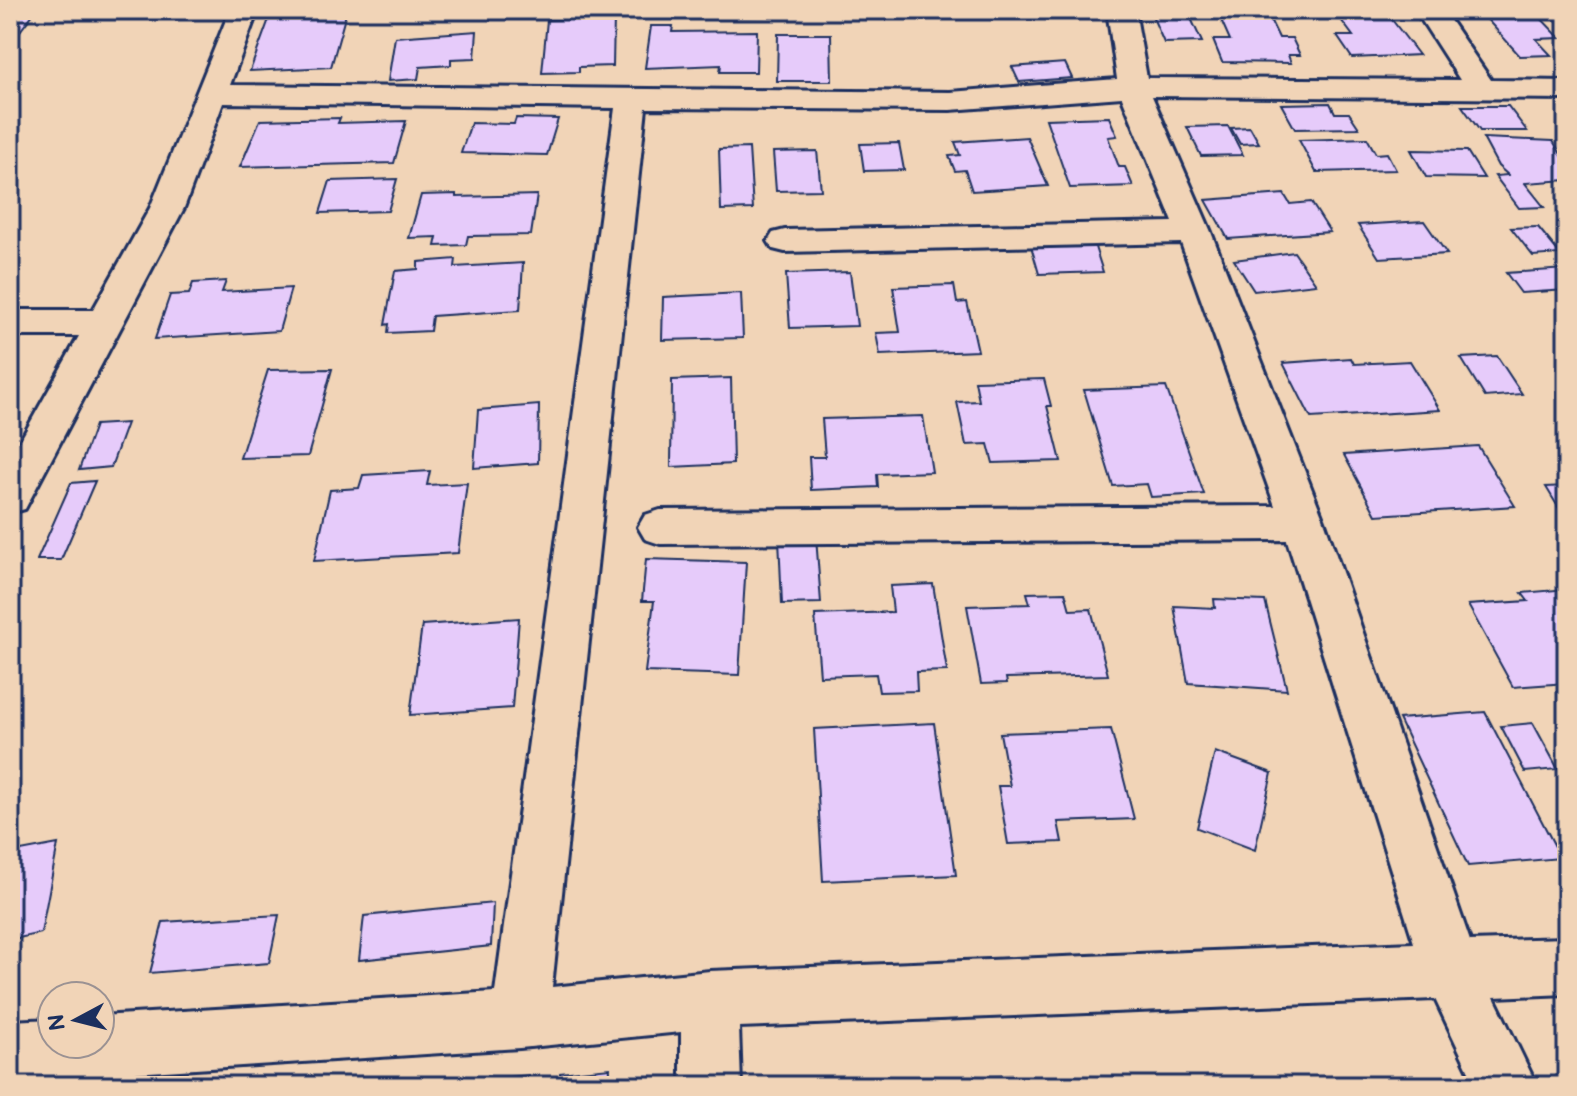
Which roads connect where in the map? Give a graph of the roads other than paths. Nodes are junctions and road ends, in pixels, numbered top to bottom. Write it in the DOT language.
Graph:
graph roads {
  1 [pos="244,10"];
  2 [pos="1121,10"];
  3 [pos="1429,10"];
  4 [pos="1133,87"];
  5 [pos="1482,90"];
  6 [pos="212,94"];
  7 [pos="1563,95"];
  8 [pos="631,102"];
  9 [pos="1194,232"];
  10 [pos="785,241"];
  11 [pos="10,323"];
  12 [pos="106,323"];
  13 [pos="10,497"];
  14 [pos="1303,523"];
  15 [pos="660,527"];
  16 [pos="1567,966"];
  17 [pos="1452,972"];
  18 [pos="710,1000"];
  19 [pos="520,1019"];
  20 [pos="39,1062"];
  21 [pos="711,1086"];
  22 [pos="1507,1086"];
  1 -- 6 [label="street"];
  2 -- 4 [label="street"];
  3 -- 5 [label="street"];
  4 -- 5 [label="street"];
  4 -- 8 [label="street"];
  4 -- 9 [label="street"];
  5 -- 7 [label="street"];
  6 -- 8 [label="street"];
  6 -- 12 [label="street"];
  8 -- 19 [label="street"];
  9 -- 10 [label="street"];
  9 -- 14 [label="street"];
  11 -- 12 [label="street"];
  12 -- 13 [label="street"];
  14 -- 15 [label="street"];
  14 -- 17 [label="street"];
  16 -- 17 [label="street"];
  17 -- 18 [label="street"];
  17 -- 22 [label="street"];
  18 -- 19 [label="street"];
  18 -- 21 [label="street"];
  19 -- 20 [label="street"];
}
